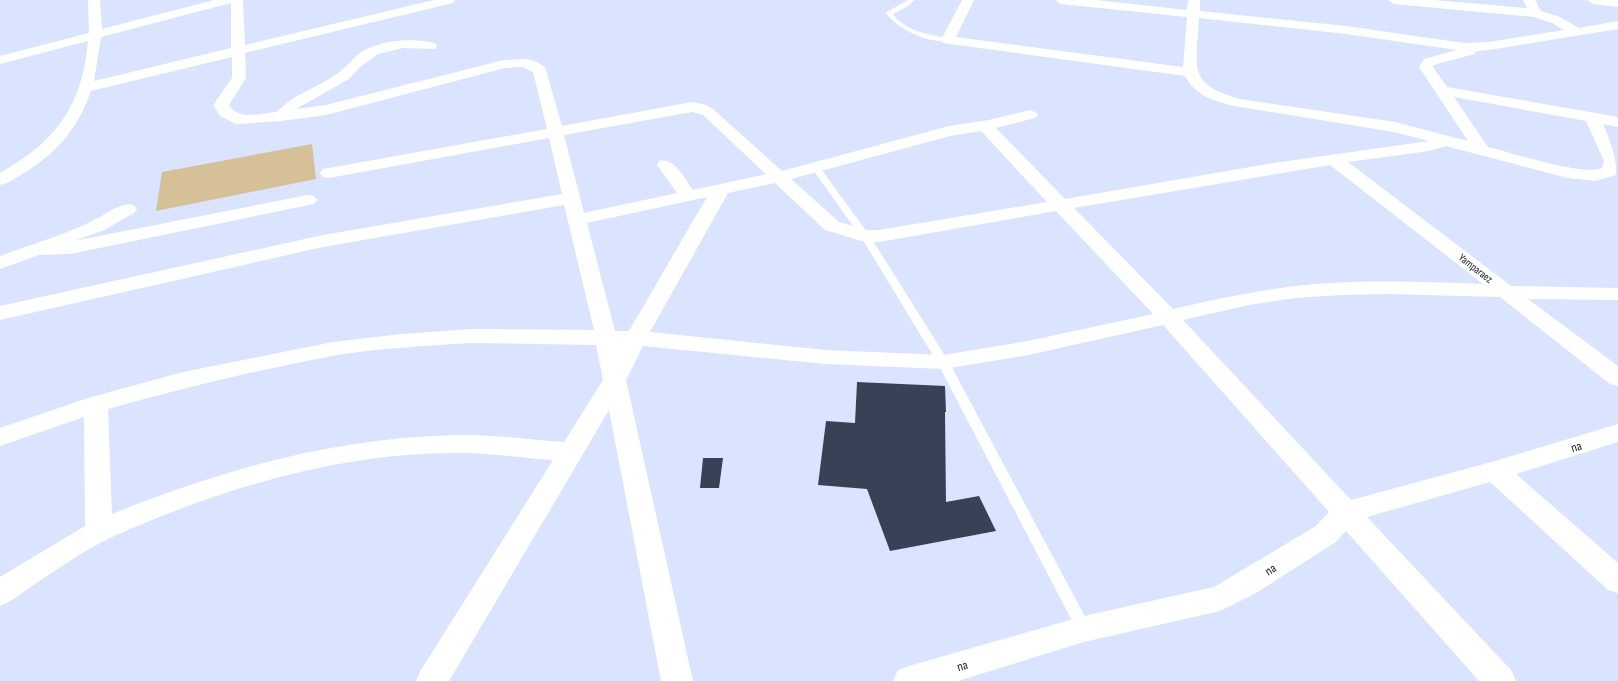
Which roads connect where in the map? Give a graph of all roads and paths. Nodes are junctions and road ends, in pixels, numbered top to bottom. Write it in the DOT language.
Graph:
graph roads {
  1 [pos="94,0"];
  2 [pos="228,0"];
  3 [pos="237,0"];
  4 [pos="448,0"];
  5 [pos="912,0"];
  6 [pos="968,0"];
  7 [pos="1061,0"];
  8 [pos="1394,0"];
  9 [pos="1529,0"];
  10 [pos="1593,0"];
  11 [pos="1618,3"];
  12 [pos="1193,7"];
  13 [pos="1536,13"];
  14 [pos="1618,25"];
  15 [pos="1577,32"];
  16 [pos="95,34"];
  17 [pos="948,40"];
  18 [pos="430,46"];
  19 [pos="1489,46"];
  20 [pos="240,50"];
  21 [pos="0,60"];
  22 [pos="1190,72"];
  23 [pos="85,88"];
  24 [pos="1443,91"];
  25 [pos="1030,115"];
  26 [pos="281,116"];
  27 [pos="1592,118"];
  28 [pos="1618,122"];
  29 [pos="985,126"];
  30 [pos="556,132"];
  31 [pos="1445,139"];
  32 [pos="1482,149"];
  33 [pos="1333,159"];
  34 [pos="665,165"];
  35 [pos="815,167"];
  36 [pos="329,173"];
  37 [pos="779,177"];
  38 [pos="0,180"];
  39 [pos="721,189"];
  40 [pos="688,195"];
  41 [pos="572,198"];
  42 [pos="308,200"];
  43 [pos="1062,204"];
  44 [pos="128,209"];
  45 [pos="577,220"];
  46 [pos="865,236"];
  47 [pos="39,249"];
  48 [pos="0,263"];
  49 [pos="1507,292"];
  50 [pos="1618,294"];
  51 [pos="0,313"];
  52 [pos="1168,317"];
  53 [pos="606,337"];
  54 [pos="636,338"];
  55 [pos="943,362"];
  56 [pos="1618,378"];
  57 [pos="615,380"];
  58 [pos="96,404"];
  59 [pos="1618,433"];
  60 [pos="0,437"];
  61 [pos="572,452"];
  62 [pos="1495,471"];
  63 [pos="1346,512"];
  64 [pos="99,531"];
  65 [pos="1618,581"];
  66 [pos="0,593"];
  67 [pos="1084,629"];
  68 [pos="432,681"];
  69 [pos="677,681"];
  70 [pos="909,681"];
  71 [pos="1500,681"];
  1 -- 16 [label="street"];
  2 -- 16 [label="street"];
  3 -- 20 [label="street"];
  4 -- 20 [label="street"];
  5 -- 17 [label="lane"];
  6 -- 17 [label="street"];
  7 -- 12 [label="street"];
  8 -- 13 [label="street"];
  9 -- 13 [label="street"];
  10 -- 11 [label="street"];
  12 -- 19 [label="street"];
  12 -- 22 [label="street"];
  13 -- 15 [label="street"];
  14 -- 15 [label="street"];
  15 -- 19 [label="street"];
  16 -- 21 [label="street"];
  16 -- 23 [label="street"];
  17 -- 22 [label="street"];
  18 -- 26 [label="street"];
  19 -- 24 [label="street"];
  20 -- 23 [label="street"];
  20 -- 26 [label="street"];
  22 -- 31 [label="street"];
  23 -- 38 [label="street"];
  24 -- 27 [label="street"];
  24 -- 32 [label="street"];
  25 -- 29 [label="street"];
  26 -- 30 [label="street"];
  27 -- 28 [label="street"];
  27 -- 32 [label="street"];
  29 -- 35 [label="street"];
  29 -- 43 [label="street"];
  30 -- 36 [label="street"];
  30 -- 37 [label="street"];
  30 -- 41 [label="street"];
  31 -- 32 [label="street"];
  31 -- 33 [label="street"];
  33 -- 43 [label="street"];
  33 -- 49 [label="street, Yamparaez"];
  34 -- 40 [label="street"];
  35 -- 37 [label="street"];
  35 -- 46 [label="lane"];
  37 -- 39 [label="street"];
  37 -- 46 [label="street"];
  39 -- 40 [label="street"];
  39 -- 54 [label="street"];
  40 -- 45 [label="street"];
  41 -- 45 [label="street"];
  41 -- 51 [label="street"];
  42 -- 47 [label="street"];
  43 -- 46 [label="street"];
  43 -- 52 [label="street"];
  44 -- 47 [label="street"];
  45 -- 53 [label="street"];
  46 -- 55 [label="lane"];
  47 -- 48 [label="street"];
  49 -- 50 [label="street"];
  49 -- 52 [label="street"];
  49 -- 56 [label="street, Yamparaez"];
  52 -- 55 [label="street"];
  52 -- 63 [label="street"];
  53 -- 54 [label="street"];
  53 -- 57 [label="street"];
  53 -- 58 [label="street"];
  54 -- 55 [label="street"];
  54 -- 57 [label="street"];
  55 -- 67 [label="lane"];
  57 -- 61 [label="street"];
  57 -- 69 [label="street"];
  58 -- 60 [label="street"];
  58 -- 64 [label="street"];
  59 -- 62 [label="street, na"];
  61 -- 64 [label="street"];
  61 -- 68 [label="street"];
  62 -- 63 [label="street, na"];
  62 -- 65 [label="street"];
  63 -- 67 [label="street, na"];
  63 -- 71 [label="street"];
  64 -- 66 [label="street"];
  67 -- 70 [label="street, na"];
}
